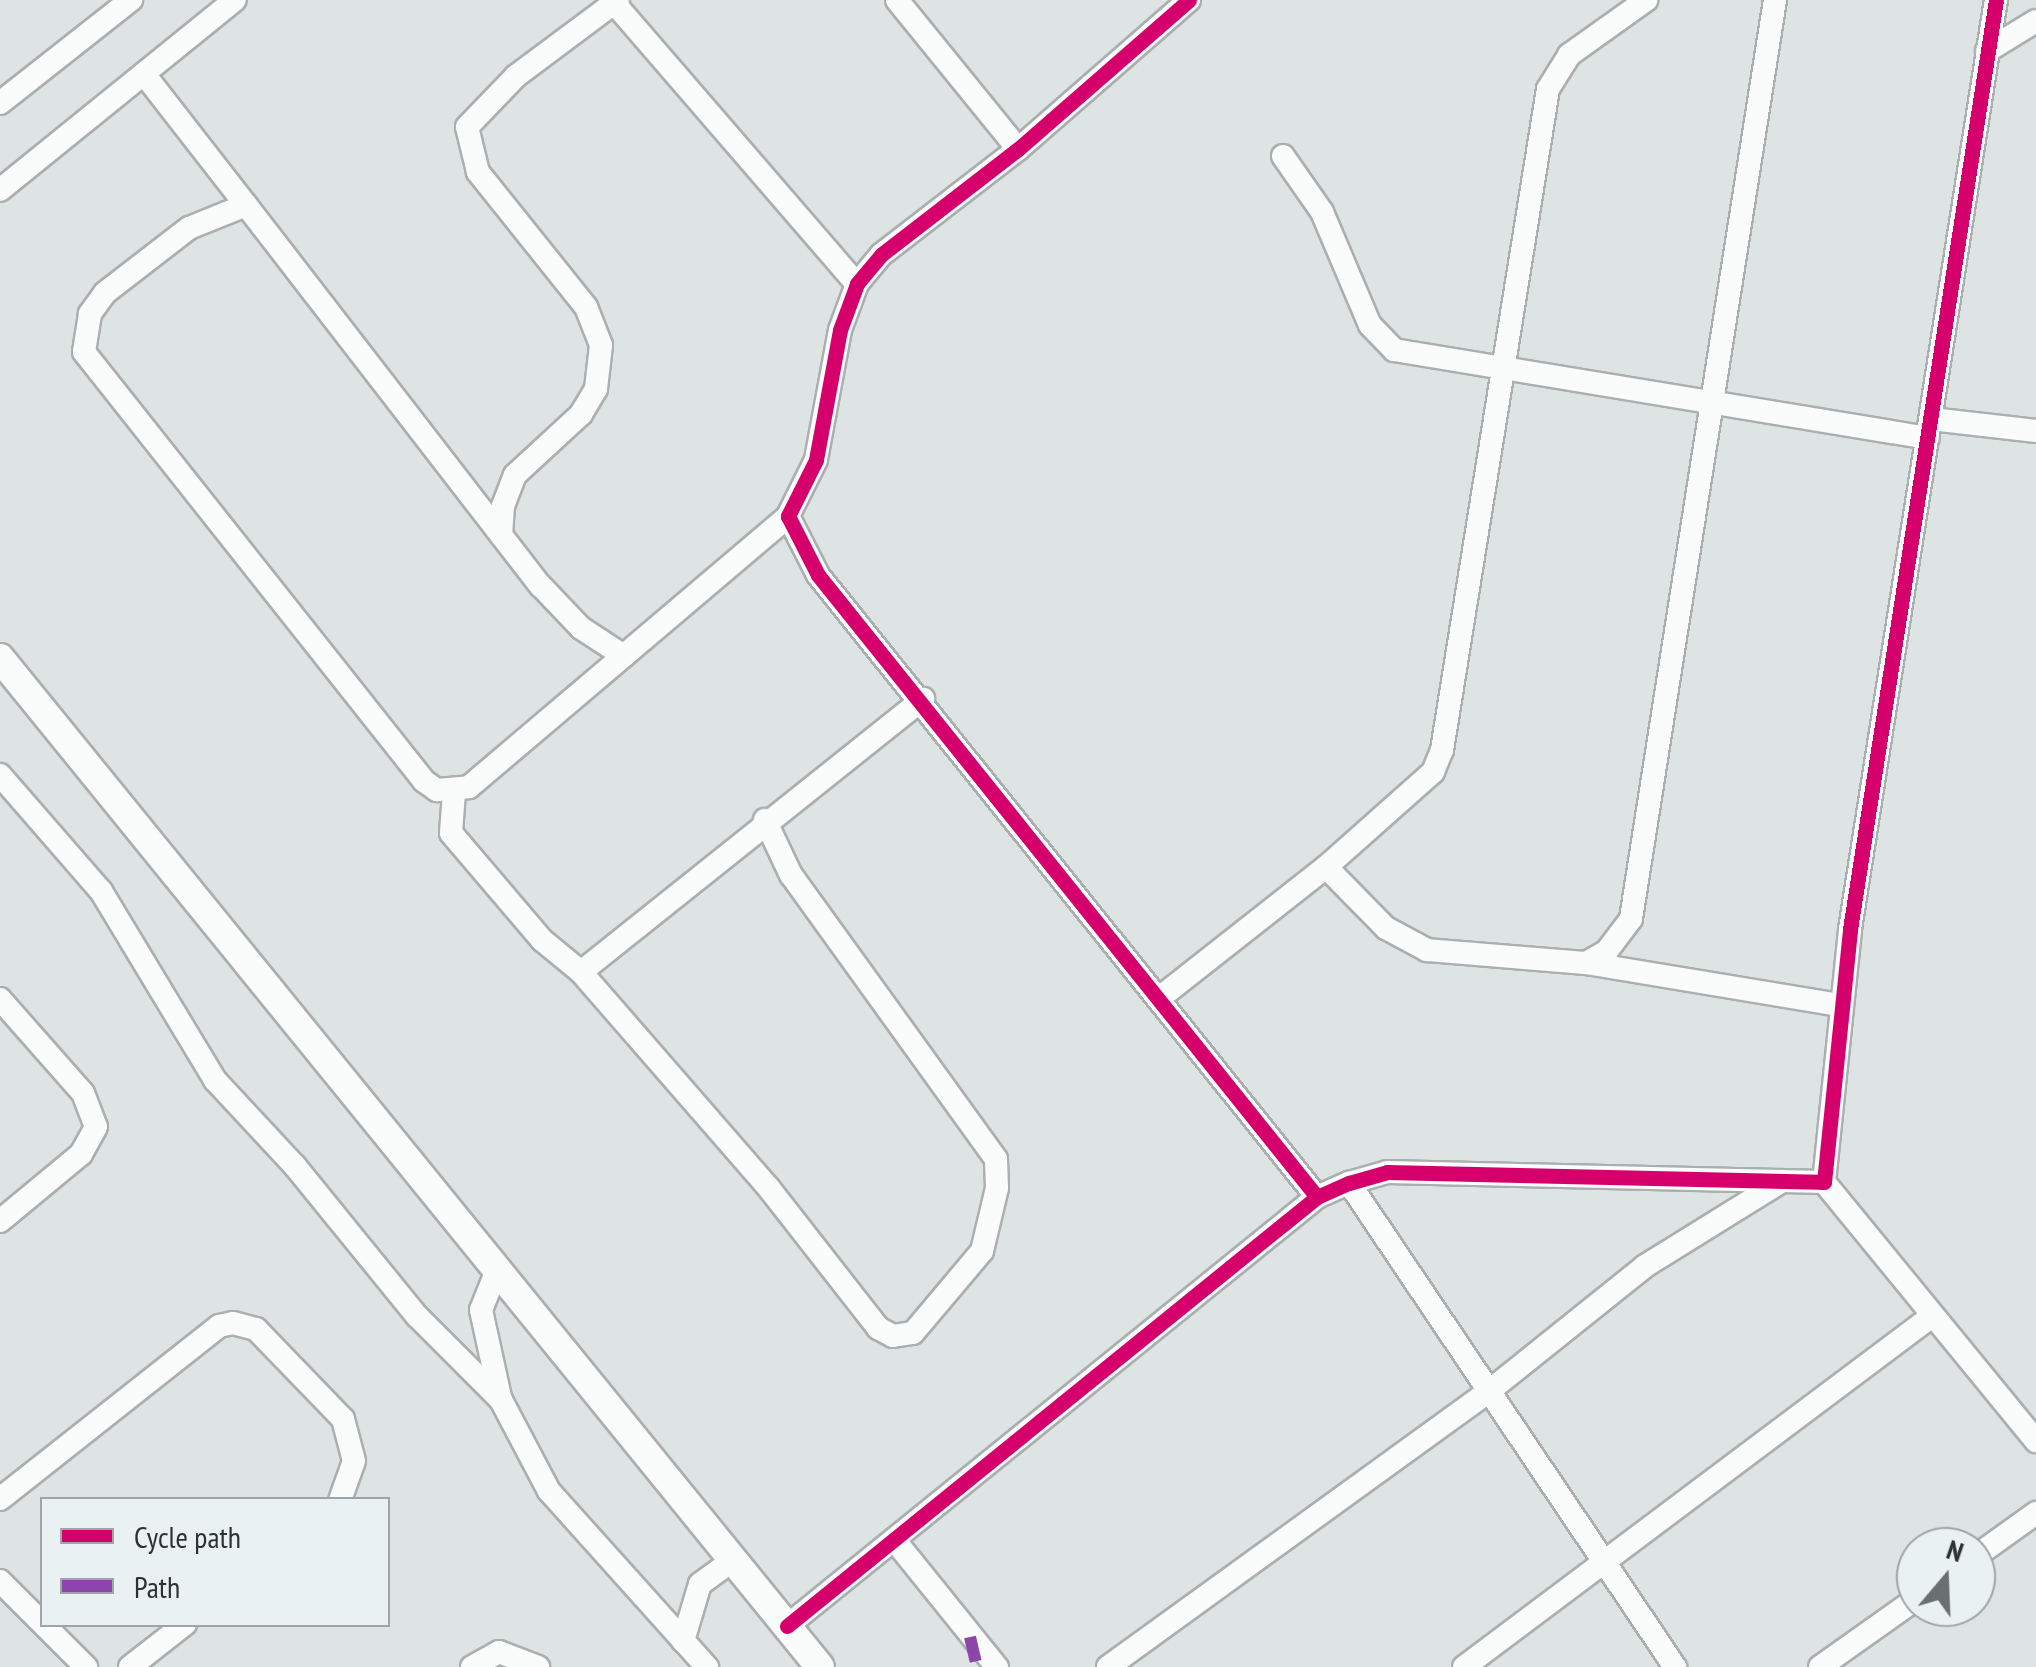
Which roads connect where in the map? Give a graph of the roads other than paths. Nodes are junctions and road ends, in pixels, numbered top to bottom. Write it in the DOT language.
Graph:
graph roads {
  1 [pos="132,0"];
  2 [pos="235,0"];
  3 [pos="897,0"];
  4 [pos="1646,0"];
  5 [pos="1775,0"];
  6 [pos="1996,0"];
  7 [pos="616,2"];
  8 [pos="1182,2"];
  9 [pos="2036,21"];
  10 [pos="1987,52"];
  11 [pos="144,74"];
  12 [pos="0,103"];
  13 [pos="1018,149"];
  14 [pos="1283,156"];
  15 [pos="0,190"];
  16 [pos="246,205"];
  17 [pos="857,284"];
  18 [pos="1505,369"];
  19 [pos="1714,404"];
  20 [pos="1930,428"];
  21 [pos="2036,431"];
  22 [pos="788,516"];
  23 [pos="502,536"];
  24 [pos="624,656"];
  25 [pos="2,667"];
  26 [pos="923,699"];
  27 [pos="0,775"];
  28 [pos="454,792"];
  29 [pos="765,820"];
  30 [pos="1326,867"];
  31 [pos="1586,963"];
  32 [pos="581,972"];
  33 [pos="1162,996"];
  34 [pos="0,999"];
  35 [pos="1839,1005"];
  36 [pos="1782,1181"];
  37 [pos="1824,1182"];
  38 [pos="1348,1183"];
  39 [pos="1317,1196"];
  40 [pos="0,1221"];
  41 [pos="497,1270"];
  42 [pos="1932,1316"];
  43 [pos="1488,1392"];
  44 [pos="500,1400"];
  45 [pos="2036,1441"];
  46 [pos="341,1497"];
  47 [pos="0,1499"];
  48 [pos="2036,1513"];
  49 [pos="896,1542"];
  50 [pos="1996,1542"];
  51 [pos="733,1560"];
  52 [pos="1605,1561"];
  53 [pos="0,1582"];
  54 [pos="1896,1612"];
  55 [pos="40,1622"];
  56 [pos="786,1626"];
  57 [pos="46,1627"];
  58 [pos="181,1627"];
  59 [pos="683,1641"];
  60 [pos="86,1667"];
  61 [pos="130,1667"];
  62 [pos="472,1667"];
  63 [pos="538,1667"];
  64 [pos="707,1667"];
  65 [pos="820,1667"];
  66 [pos="997,1667"];
  67 [pos="1108,1667"];
  68 [pos="1464,1667"];
  69 [pos="1674,1667"];
  70 [pos="1820,1667"];
  1 -- 12 [label="street"];
  2 -- 11 [label="street"];
  3 -- 13 [label="street"];
  4 -- 18 [label="street"];
  5 -- 19 [label="street"];
  6 -- 10 [label="street"];
  7 -- 17 [label="street"];
  7 -- 23 [label="street"];
  8 -- 13 [label="street"];
  9 -- 10 [label="street"];
  10 -- 20 [label="street"];
  11 -- 15 [label="street"];
  11 -- 16 [label="street"];
  13 -- 17 [label="street"];
  14 -- 18 [label="street"];
  16 -- 23 [label="street"];
  16 -- 28 [label="street"];
  17 -- 22 [label="street"];
  18 -- 19 [label="street"];
  18 -- 30 [label="street"];
  19 -- 20 [label="street"];
  19 -- 31 [label="street"];
  20 -- 21 [label="street"];
  20 -- 35 [label="street"];
  22 -- 24 [label="street"];
  22 -- 26 [label="street"];
  23 -- 24 [label="street"];
  24 -- 28 [label="street"];
  25 -- 41 [label="street"];
  26 -- 29 [label="street"];
  26 -- 33 [label="street"];
  27 -- 44 [label="street"];
  28 -- 32 [label="street"];
  29 -- 32 [label="street"];
  29 -- 32 [label="street"];
  30 -- 31 [label="street"];
  30 -- 33 [label="street"];
  31 -- 35 [label="street"];
  33 -- 39 [label="street"];
  34 -- 40 [label="street"];
  35 -- 37 [label="street"];
  36 -- 37 [label="street"];
  36 -- 38 [label="street"];
  36 -- 43 [label="street"];
  37 -- 42 [label="street"];
  38 -- 39 [label="street"];
  38 -- 43 [label="street"];
  39 -- 49 [label="street"];
  41 -- 44 [label="street"];
  41 -- 51 [label="street"];
  42 -- 45 [label="street"];
  42 -- 52 [label="street"];
  43 -- 52 [label="street"];
  43 -- 67 [label="street"];
  44 -- 59 [label="street"];
  46 -- 47 [label="street"];
  48 -- 50 [label="street"];
  49 -- 56 [label="street"];
  49 -- 66 [label="street"];
  51 -- 56 [label="street"];
  51 -- 59 [label="street"];
  52 -- 68 [label="street"];
  52 -- 69 [label="street"];
  53 -- 55 [label="street"];
  54 -- 70 [label="street"];
  56 -- 65 [label="street"];
  57 -- 60 [label="street"];
  58 -- 61 [label="street"];
  59 -- 64 [label="street"];
  62 -- 63 [label="street"];
}
